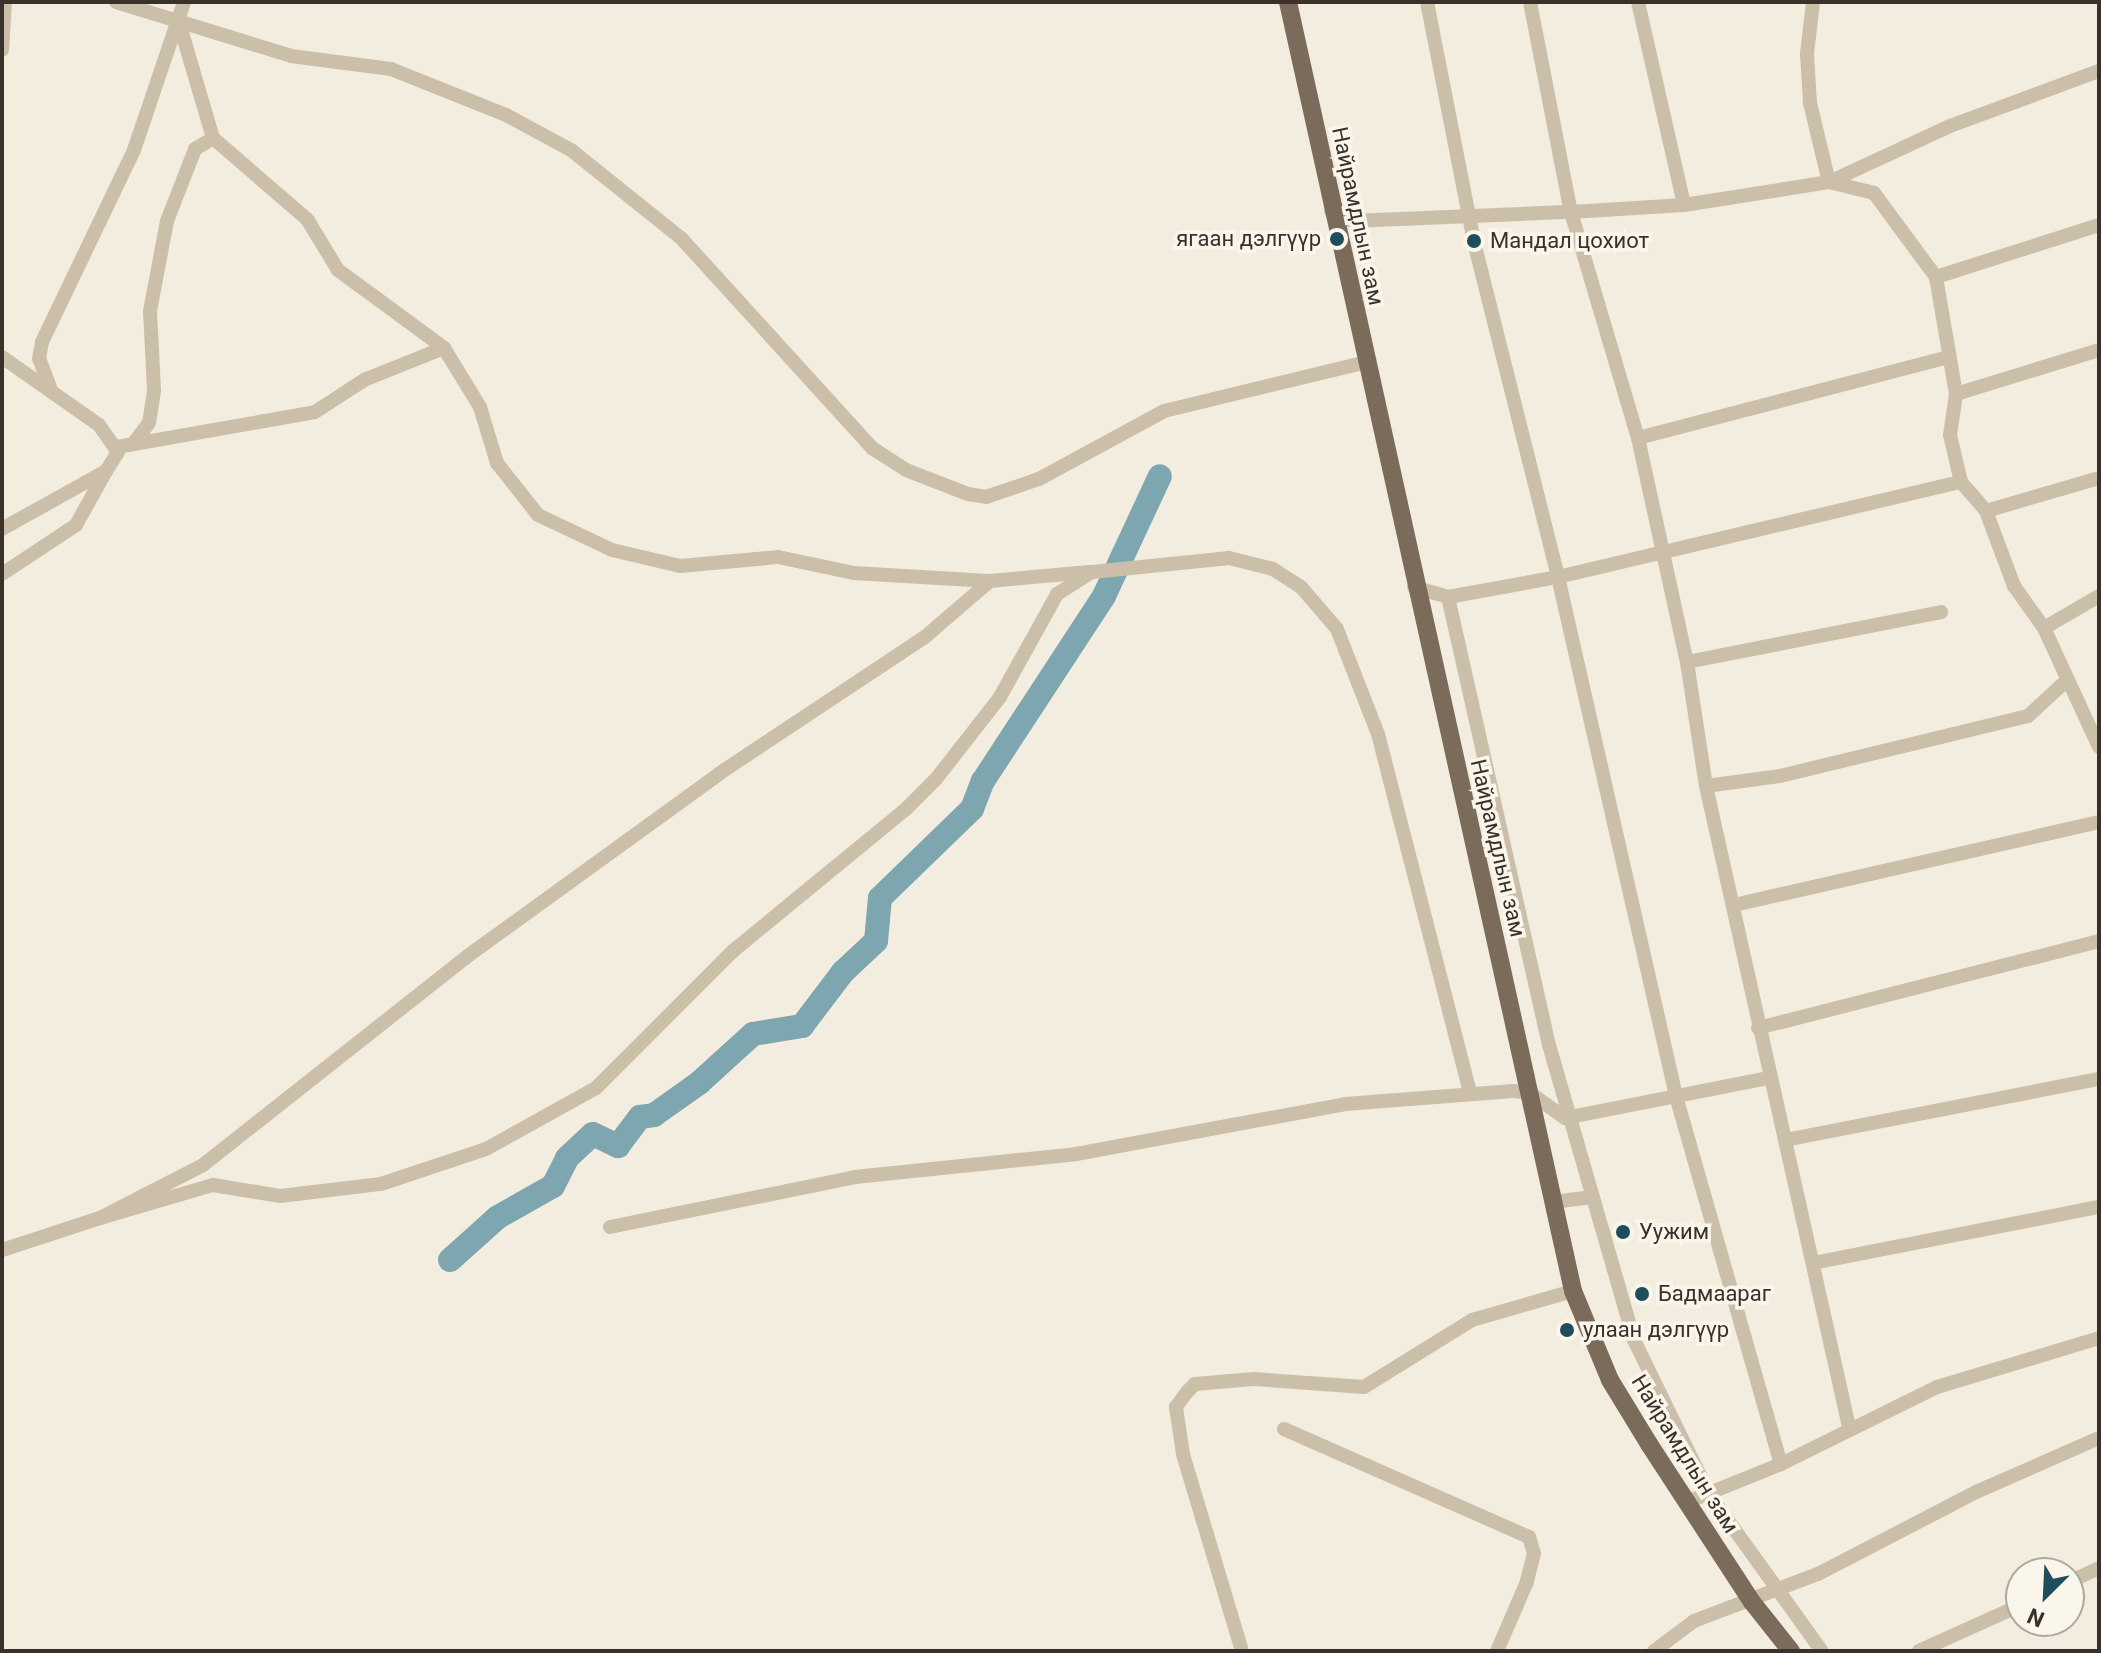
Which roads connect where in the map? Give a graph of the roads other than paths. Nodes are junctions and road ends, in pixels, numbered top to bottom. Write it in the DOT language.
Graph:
graph roads {
  1 [pos="5,2"];
  2 [pos="116,2"];
  3 [pos="184,2"];
  4 [pos="1288,2"];
  5 [pos="1427,2"];
  6 [pos="1530,2"];
  7 [pos="1638,2"];
  8 [pos="1813,2"];
  9 [pos="178,19"];
  10 [pos="2,50"];
  11 [pos="2099,71"];
  12 [pos="213,138"];
  13 [pos="1829,182"];
  14 [pos="1684,205"];
  15 [pos="1331,211"];
  16 [pos="1571,212"];
  17 [pos="1472,218"];
  18 [pos="2099,225"];
  19 [pos="1936,277"];
  20 [pos="444,348"];
  21 [pos="2099,350"];
  22 [pos="2,357"];
  23 [pos="1948,357"];
  24 [pos="1366,362"];
  25 [pos="50,387"];
  26 [pos="1956,394"];
  27 [pos="1638,438"];
  28 [pos="133,444"];
  29 [pos="117,447"];
  30 [pos="106,471"];
  31 [pos="2099,478"];
  32 [pos="1961,482"];
  33 [pos="1986,511"];
  34 [pos="2,529"];
  35 [pos="1663,551"];
  36 [pos="1093,572"];
  37 [pos="2,574"];
  38 [pos="1558,577"];
  39 [pos="990,581"];
  40 [pos="1414,587"];
  41 [pos="2099,596"];
  42 [pos="1448,597"];
  43 [pos="1941,612"];
  44 [pos="2044,628"];
  45 [pos="1687,662"];
  46 [pos="2067,680"];
  47 [pos="2092,715"];
  48 [pos="2099,747"];
  49 [pos="1706,786"];
  50 [pos="2099,822"];
  51 [pos="1734,905"];
  52 [pos="2099,941"];
  53 [pos="1758,1028"];
  54 [pos="1769,1078"];
  55 [pos="2099,1079"];
  56 [pos="1470,1092"];
  57 [pos="1530,1093"];
  58 [pos="1676,1096"];
  59 [pos="1570,1118"];
  60 [pos="1785,1140"];
  61 [pos="1593,1197"];
  62 [pos="1553,1202"];
  63 [pos="2099,1207"];
  64 [pos="100,1218"];
  65 [pos="610,1227"];
  66 [pos="2,1250"];
  67 [pos="1813,1263"];
  68 [pos="1573,1291"];
  69 [pos="2099,1338"];
  70 [pos="1849,1427"];
  71 [pos="1284,1429"];
  72 [pos="2099,1438"];
  73 [pos="1781,1464"];
  74 [pos="1709,1494"];
  75 [pos="1687,1502"];
  76 [pos="1779,1590"];
  77 [pos="1752,1602"];
  78 [pos="2005,1612"];
  79 [pos="1242,1651"];
  80 [pos="1497,1651"];
  81 [pos="1654,1651"];
  82 [pos="1791,1651"];
  83 [pos="1822,1651"];
  84 [pos="1919,1651"];
  1 -- 10 [label="street"];
  2 -- 9 [label="street"];
  3 -- 9 [label="street"];
  4 -- 15 [label="main road, Найрамдлын зам"];
  5 -- 17 [label="street"];
  6 -- 16 [label="street"];
  7 -- 14 [label="street"];
  8 -- 13 [label="street"];
  9 -- 12 [label="street"];
  9 -- 24 [label="street"];
  9 -- 25 [label="street"];
  11 -- 13 [label="street"];
  12 -- 20 [label="street"];
  12 -- 28 [label="street"];
  13 -- 14 [label="street"];
  13 -- 19 [label="street"];
  14 -- 16 [label="street"];
  15 -- 17 [label="street"];
  15 -- 24 [label="main road, Найрамдлын зам"];
  16 -- 17 [label="street"];
  16 -- 27 [label="street"];
  17 -- 38 [label="street"];
  18 -- 19 [label="street"];
  19 -- 23 [label="street"];
  20 -- 28 [label="street"];
  20 -- 39 [label="street"];
  21 -- 26 [label="street"];
  22 -- 25 [label="street"];
  23 -- 26 [label="street"];
  23 -- 27 [label="street"];
  24 -- 40 [label="main road, Найрамдлын зам"];
  25 -- 29 [label="street"];
  26 -- 32 [label="street"];
  27 -- 35 [label="street"];
  28 -- 29 [label="street"];
  29 -- 30 [label="street"];
  30 -- 34 [label="street"];
  30 -- 37 [label="street"];
  31 -- 33 [label="street"];
  32 -- 33 [label="street"];
  32 -- 35 [label="street"];
  33 -- 44 [label="street"];
  35 -- 38 [label="street"];
  35 -- 45 [label="street"];
  36 -- 39 [label="street"];
  36 -- 56 [label="street"];
  36 -- 64 [label="street"];
  38 -- 42 [label="street"];
  38 -- 58 [label="street"];
  39 -- 64 [label="street"];
  40 -- 42 [label="street"];
  40 -- 57 [label="main road, Найрамдлын зам"];
  41 -- 44 [label="street"];
  42 -- 59 [label="street"];
  43 -- 45 [label="street"];
  44 -- 46 [label="street"];
  45 -- 49 [label="street"];
  46 -- 47 [label="street"];
  46 -- 49 [label="street"];
  47 -- 48 [label="street"];
  49 -- 51 [label="street"];
  50 -- 51 [label="street"];
  51 -- 53 [label="street"];
  52 -- 53 [label="street"];
  53 -- 54 [label="street"];
  54 -- 58 [label="street"];
  54 -- 60 [label="street"];
  55 -- 60 [label="street"];
  56 -- 57 [label="street"];
  56 -- 65 [label="street"];
  57 -- 59 [label="street"];
  57 -- 62 [label="main road, Найрамдлын зам"];
  58 -- 59 [label="street"];
  58 -- 73 [label="street"];
  59 -- 61 [label="street"];
  60 -- 67 [label="street"];
  61 -- 62 [label="street"];
  61 -- 74 [label="street"];
  62 -- 68 [label="main road, Найрамдлын зам"];
  63 -- 67 [label="street"];
  64 -- 66 [label="street"];
  67 -- 70 [label="street"];
  68 -- 75 [label="main road, Найрамдлын зам"];
  68 -- 79 [label="street"];
  69 -- 70 [label="street"];
  70 -- 73 [label="street"];
  71 -- 80 [label="street"];
  72 -- 76 [label="street"];
  73 -- 74 [label="street"];
  74 -- 75 [label="street"];
  74 -- 76 [label="street"];
  75 -- 77 [label="main road, Найрамдлын зам"];
  76 -- 77 [label="street"];
  76 -- 83 [label="street"];
  77 -- 81 [label="street"];
  77 -- 82 [label="main road, Найрамдлын зам"];
  78 -- 84 [label="street"];
}
